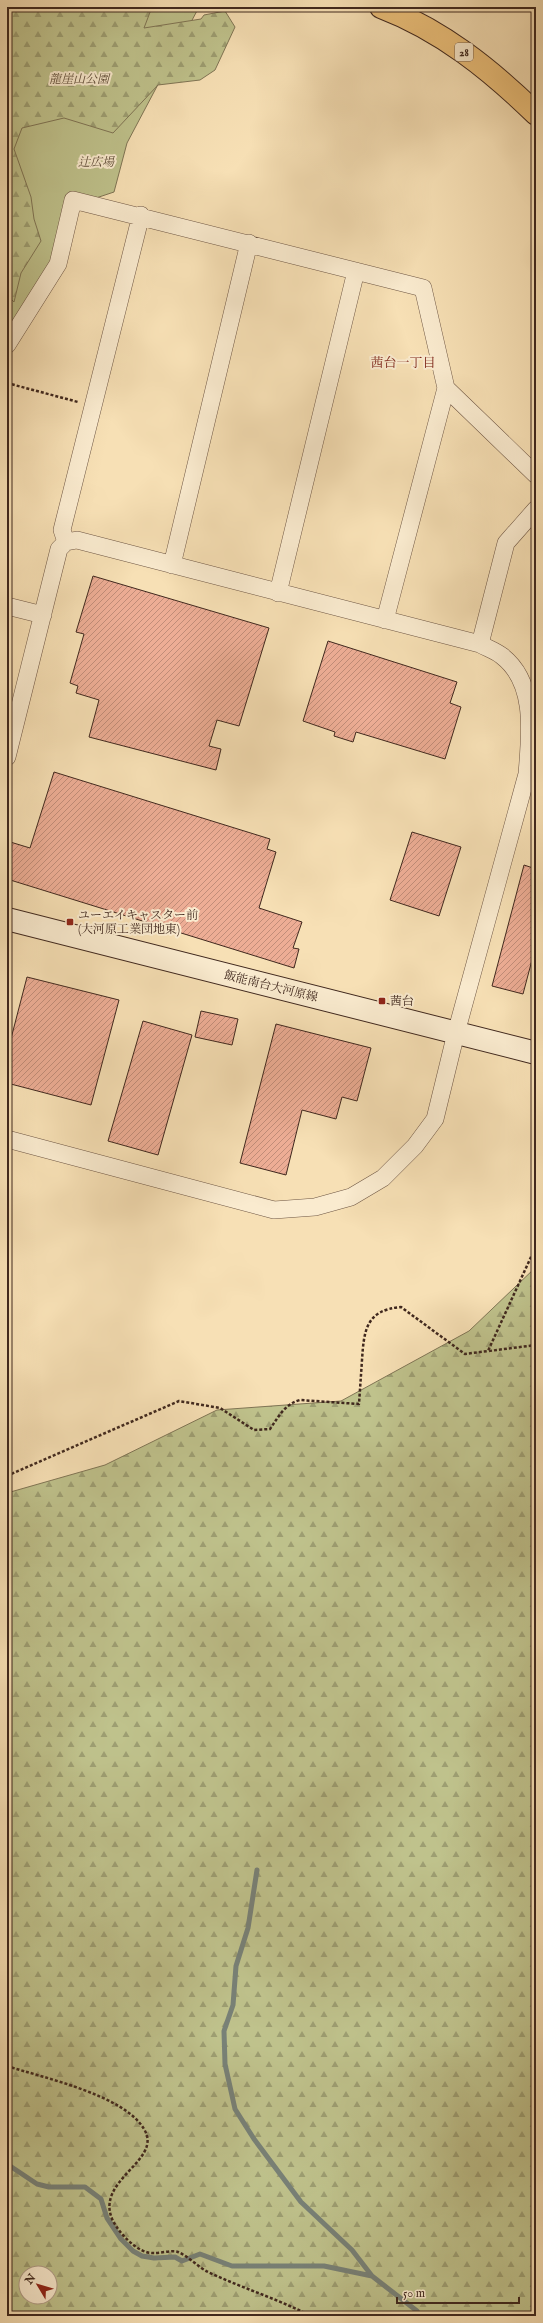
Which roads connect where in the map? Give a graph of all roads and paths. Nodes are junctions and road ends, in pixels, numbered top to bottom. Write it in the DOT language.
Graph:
graph roads {
  1 [pos="381,7"];
  2 [pos="536,114"];
  3 [pos="141,215"];
  4 [pos="249,243"];
  5 [pos="356,271"];
  6 [pos="7,345"];
  7 [pos="7,383"];
  8 [pos="446,388"];
  9 [pos="93,406"];
  10 [pos="536,475"];
  11 [pos="536,508"];
  12 [pos="66,542"];
  13 [pos="172,566"];
  14 [pos="278,593"];
  15 [pos="7,606"];
  16 [pos="43,615"];
  17 [pos="385,620"];
  18 [pos="480,644"];
  19 [pos="7,757"];
  20 [pos="532,776"];
  21 [pos="7,919"];
  22 [pos="456,1033"];
  23 [pos="536,1053"];
  24 [pos="7,1139"];
  25 [pos="536,1246"];
  26 [pos="536,1345"];
  27 [pos="488,1351"];
  28 [pos="7,1472"];
  29 [pos="7,2066"];
  30 [pos="311,2316"];
  1 -- 2 [label="main road, 28"];
  3 -- 4 [label="street"];
  3 -- 6 [label="street"];
  3 -- 9 [label="street"];
  4 -- 5 [label="street"];
  4 -- 13 [label="street"];
  5 -- 8 [label="street"];
  5 -- 14 [label="street"];
  7 -- 9 [label="path"];
  8 -- 10 [label="street"];
  8 -- 17 [label="street"];
  9 -- 12 [label="street"];
  11 -- 18 [label="street"];
  12 -- 13 [label="street"];
  12 -- 16 [label="street"];
  13 -- 14 [label="street"];
  14 -- 17 [label="street"];
  15 -- 16 [label="street"];
  16 -- 19 [label="street"];
  17 -- 18 [label="street"];
  18 -- 20 [label="street"];
  20 -- 22 [label="street"];
  21 -- 22 [label="street, 飯能南台大河原線"];
  22 -- 23 [label="street, 飯能南台大河原線"];
  22 -- 24 [label="street"];
  25 -- 27 [label="path"];
  26 -- 27 [label="path"];
  27 -- 28 [label="path"];
  29 -- 30 [label="path"];
}
